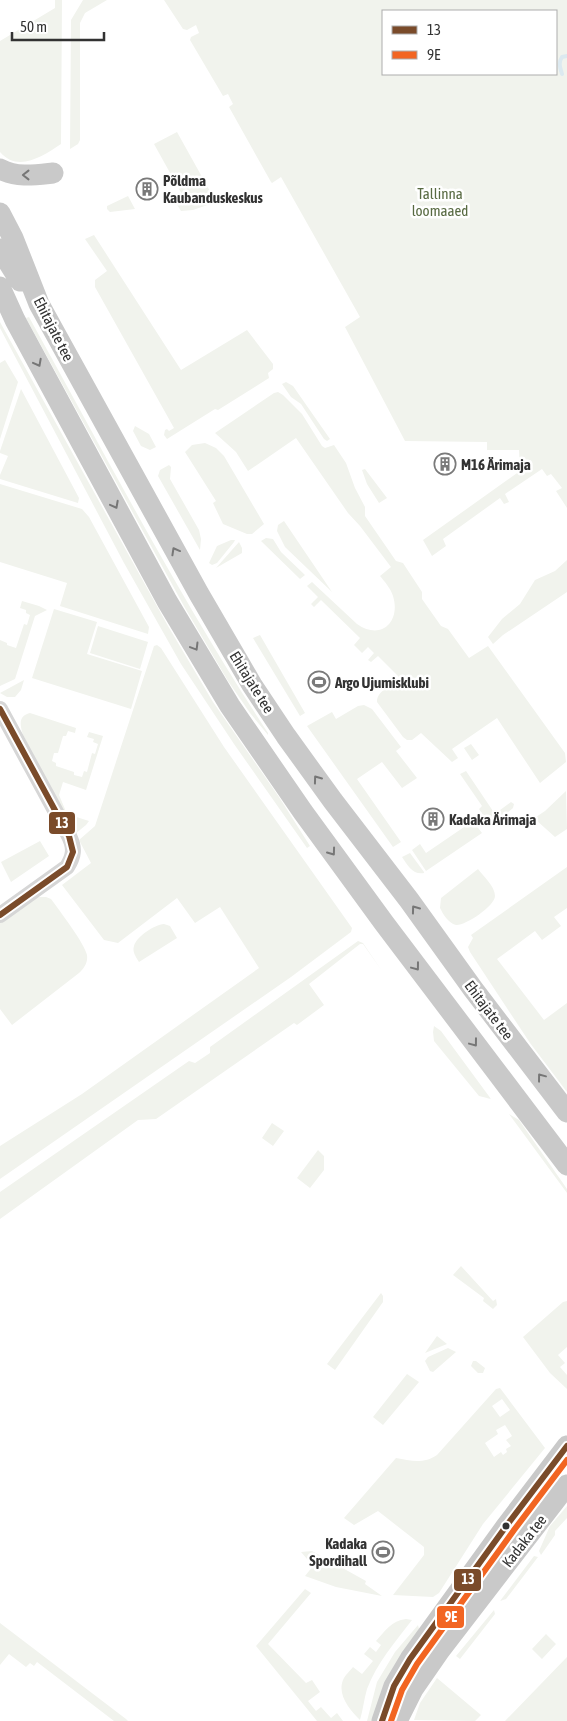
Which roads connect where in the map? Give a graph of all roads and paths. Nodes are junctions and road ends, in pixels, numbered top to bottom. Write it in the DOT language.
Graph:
graph roads {
  1 [pos="0,169"];
  2 [pos="53,173"];
  3 [pos="0,213"];
  4 [pos="0,249"];
  5 [pos="0,287"];
  6 [pos="39,304"];
  7 [pos="7,313"];
  8 [pos="0,709"];
  9 [pos="0,915"];
  10 [pos="567,1112"];
  11 [pos="567,1165"];
  12 [pos="567,1446"];
  13 [pos="567,1485"];
  14 [pos="459,1591"];
  15 [pos="467,1615"];
  16 [pos="436,1620"];
  17 [pos="440,1650"];
  18 [pos="382,1721"];
  19 [pos="397,1721"];
  2 -- 1 [label="main road, one-way"];
  3 -- 6 [label="main road, Ehitajate tee"];
  4 -- 6 [label="main road"];
  5 -- 7 [label="main road, Ehitajate tee"];
  10 -- 6 [label="main road, Ehitajate tee, one-way"];
  7 -- 11 [label="main road, Ehitajate tee, one-way"];
  8 -- 9 [label="street"];
  12 -- 14 [label="main road, Kadaka tee"];
  13 -- 15 [label="main road, Kadaka tee"];
  14 -- 15 [label="main road"];
  14 -- 16 [label="main road, Kadaka tee"];
  15 -- 17 [label="main road, Kadaka tee"];
  16 -- 17 [label="main road"];
  16 -- 18 [label="main road, Kadaka tee"];
  17 -- 19 [label="main road, Kadaka tee"];
}
